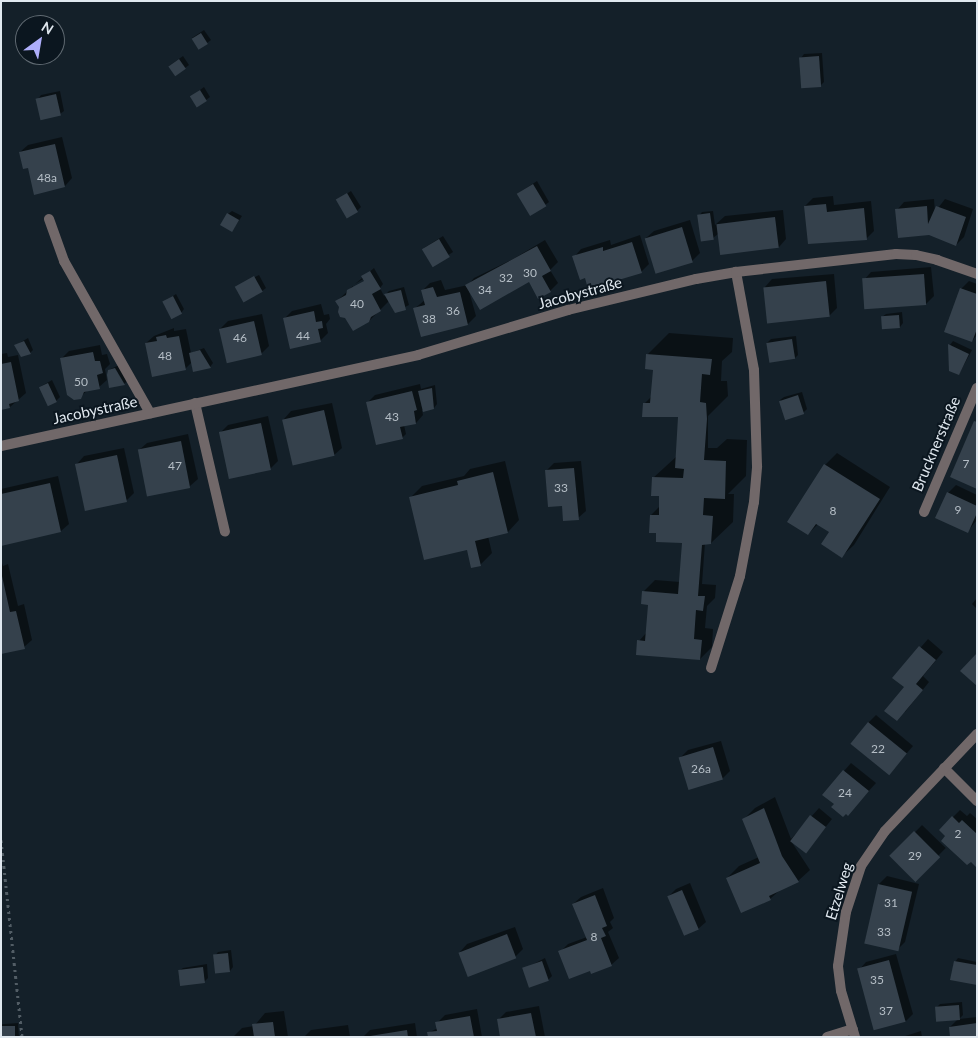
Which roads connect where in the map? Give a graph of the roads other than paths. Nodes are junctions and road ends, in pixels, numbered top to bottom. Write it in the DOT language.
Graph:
graph roads {
  1 [pos="49,219"];
  2 [pos="736,272"];
  3 [pos="977,274"];
  4 [pos="977,388"];
  5 [pos="195,403"];
  6 [pos="150,413"];
  7 [pos="1,446"];
  8 [pos="924,512"];
  9 [pos="225,532"];
  10 [pos="711,668"];
  11 [pos="977,734"];
  12 [pos="944,768"];
  13 [pos="977,801"];
  14 [pos="854,1033"];
  15 [pos="826,1037"];
  1 -- 6 [label="street"];
  2 -- 3 [label="street, Jacobystraße"];
  2 -- 5 [label="street, Jacobystraße"];
  2 -- 10 [label="street"];
  4 -- 8 [label="street, Brucknerstraße"];
  5 -- 6 [label="street, Jacobystraße"];
  5 -- 9 [label="street"];
  6 -- 7 [label="street, Jacobystraße"];
  11 -- 12 [label="street, Etzelweg"];
  12 -- 13 [label="street"];
  12 -- 14 [label="street, Etzelweg"];
  14 -- 15 [label="street"];
}
